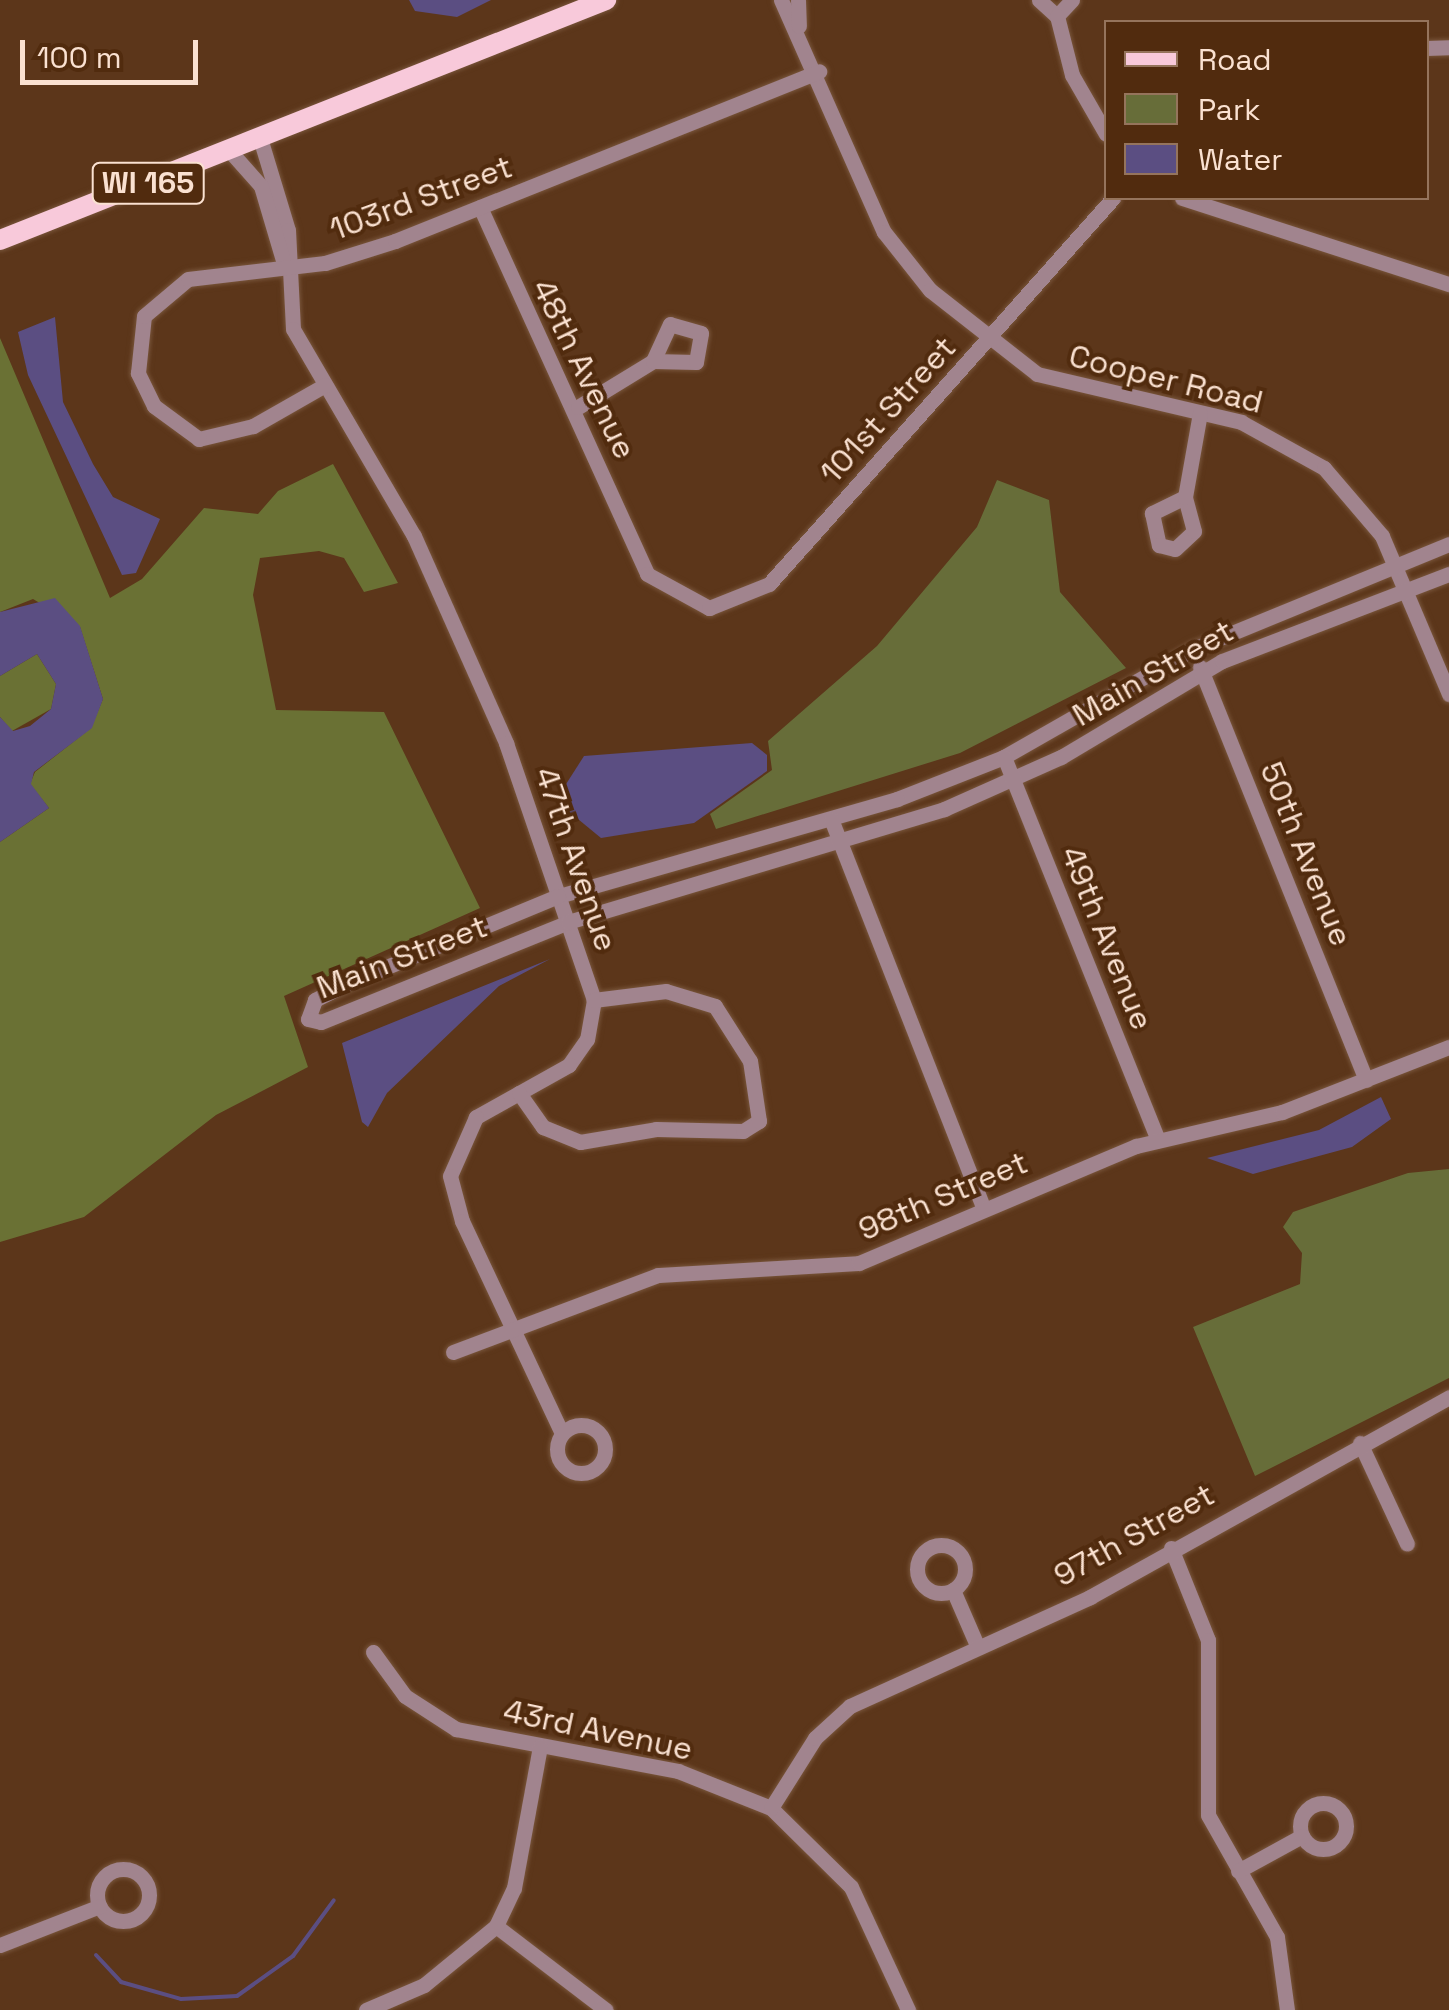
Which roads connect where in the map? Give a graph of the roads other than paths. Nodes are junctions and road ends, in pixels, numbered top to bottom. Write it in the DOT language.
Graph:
graph roads {
  1 [pos="606,0"];
  2 [pos="781,0"];
  3 [pos="798,0"];
  4 [pos="1039,0"];
  5 [pos="1072,0"];
  6 [pos="1057,16"];
  7 [pos="799,26"];
  8 [pos="819,71"];
  9 [pos="1104,131"];
  10 [pos="260,138"];
  11 [pos="229,150"];
  12 [pos="1111,200"];
  13 [pos="1188,200"];
  14 [pos="480,207"];
  15 [pos="34,230"];
  16 [pos="0,240"];
  17 [pos="0,252"];
  18 [pos="285,267"];
  19 [pos="1449,284"];
  20 [pos="1449,292"];
  21 [pos="988,340"];
  22 [pos="653,361"];
  23 [pos="324,385"];
  24 [pos="578,407"];
  25 [pos="1200,413"];
  26 [pos="1185,497"];
  27 [pos="1449,544"];
  28 [pos="1394,562"];
  29 [pos="1449,574"];
  30 [pos="1406,587"];
  31 [pos="678,599"];
  32 [pos="1192,649"];
  33 [pos="1202,672"];
  34 [pos="1449,694"];
  35 [pos="1004,757"];
  36 [pos="1014,780"];
  37 [pos="831,819"];
  38 [pos="840,843"];
  39 [pos="558,896"];
  40 [pos="568,922"];
  41 [pos="594,1000"];
  42 [pos="1449,1047"];
  43 [pos="1366,1080"];
  44 [pos="519,1094"];
  45 [pos="1158,1140"];
  46 [pos="982,1205"];
  47 [pos="511,1326"];
  48 [pos="452,1352"];
  49 [pos="1449,1397"];
  50 [pos="560,1431"];
  51 [pos="1360,1443"];
  52 [pos="1407,1544"];
  53 [pos="1171,1548"];
  54 [pos="952,1590"];
  55 [pos="976,1642"];
  56 [pos="374,1652"];
  57 [pos="540,1746"];
  58 [pos="770,1808"];
  59 [pos="1302,1836"];
  60 [pos="1238,1872"];
  61 [pos="100,1906"];
  62 [pos="496,1926"];
  63 [pos="0,1944"];
  64 [pos="366,2010"];
  65 [pos="606,2010"];
  66 [pos="908,2010"];
  67 [pos="1287,2010"];
  1 -- 10 [label="main road, WI 165"];
  2 -- 7 [label="street, Cooper Road"];
  3 -- 7 [label="street, Cooper Road"];
  4 -- 6 [label="street"];
  5 -- 6 [label="street"];
  6 -- 9 [label="street"];
  7 -- 8 [label="street, Cooper Road"];
  8 -- 14 [label="street, 103rd Street"];
  8 -- 21 [label="street, Cooper Road"];
  10 -- 11 [label="main road, WI 165"];
  10 -- 18 [label="street"];
  11 -- 15 [label="main road, WI 165"];
  11 -- 18 [label="street"];
  12 -- 21 [label="street, 101st Street"];
  13 -- 19 [label="street"];
  14 -- 18 [label="street, 103rd Street"];
  14 -- 24 [label="street, 48th Avenue"];
  15 -- 16 [label="main road, WI 165"];
  15 -- 17 [label="main road, WI 165"];
  18 -- 23 [label="street, 47th Avenue"];
  18 -- 23 [label="street, 103rd Street"];
  19 -- 20 [label="street"];
  21 -- 25 [label="street, Cooper Road"];
  21 -- 31 [label="street, 101st Street"];
  22 -- 24 [label="street"];
  23 -- 39 [label="street, 47th Avenue"];
  24 -- 31 [label="street, 48th Avenue"];
  25 -- 26 [label="street"];
  25 -- 28 [label="street, Cooper Road"];
  27 -- 28 [label="street, Main Street"];
  28 -- 30 [label="street, Cooper Road"];
  28 -- 32 [label="street, Main Street"];
  29 -- 30 [label="street, Main Street"];
  30 -- 33 [label="street, Main Street"];
  30 -- 34 [label="street, Cooper Road"];
  32 -- 33 [label="street, 50th Avenue"];
  32 -- 35 [label="street, Main Street"];
  33 -- 36 [label="street, Main Street"];
  33 -- 43 [label="street, 50th Avenue"];
  35 -- 36 [label="street, 49th Avenue"];
  35 -- 37 [label="street, Main Street"];
  36 -- 38 [label="street, Main Street"];
  36 -- 45 [label="street, 49th Avenue"];
  37 -- 38 [label="street"];
  37 -- 39 [label="street, Main Street"];
  38 -- 40 [label="street, Main Street"];
  38 -- 46 [label="street"];
  39 -- 40 [label="street, 47th Avenue"];
  39 -- 40 [label="street, Main Street"];
  40 -- 41 [label="street, 47th Avenue"];
  41 -- 44 [label="street, 47th Avenue"];
  41 -- 44 [label="street"];
  42 -- 43 [label="street, 98th Street"];
  43 -- 45 [label="street, 98th Street"];
  44 -- 47 [label="street, 47th Avenue"];
  45 -- 46 [label="street, 98th Street"];
  46 -- 47 [label="street, 98th Street"];
  47 -- 48 [label="street, 98th Street"];
  47 -- 50 [label="street, 47th Avenue"];
  49 -- 51 [label="street, 97th Street"];
  51 -- 52 [label="street"];
  51 -- 53 [label="street, 97th Street"];
  53 -- 55 [label="street, 97th Street"];
  53 -- 60 [label="street"];
  54 -- 55 [label="street"];
  55 -- 58 [label="street, 97th Street"];
  56 -- 57 [label="street, 43rd Avenue"];
  57 -- 58 [label="street, 43rd Avenue"];
  57 -- 62 [label="street"];
  58 -- 66 [label="street, 43rd Avenue"];
  59 -- 60 [label="street"];
  60 -- 67 [label="street"];
  61 -- 63 [label="street"];
  62 -- 64 [label="street"];
  62 -- 65 [label="street"];
}
